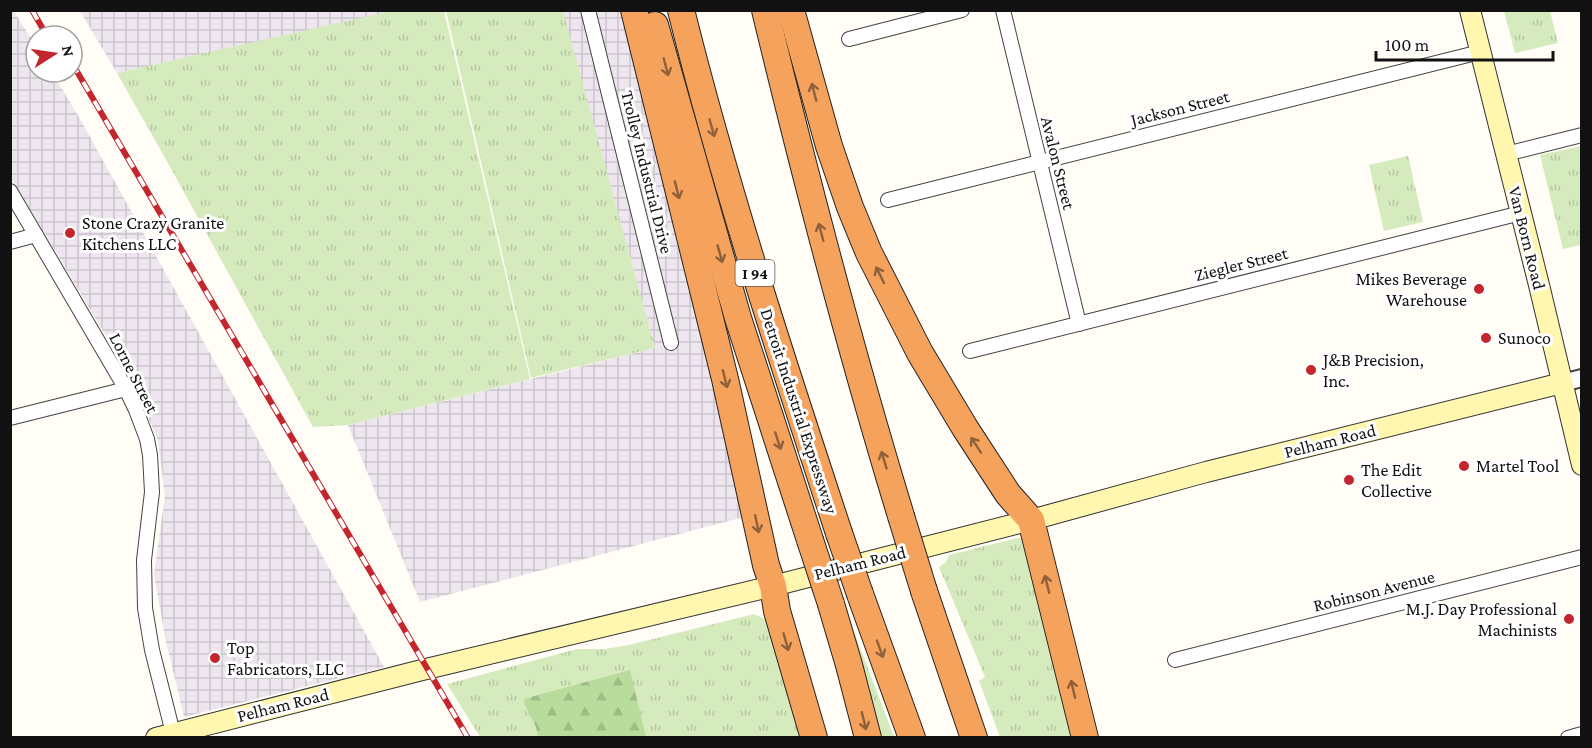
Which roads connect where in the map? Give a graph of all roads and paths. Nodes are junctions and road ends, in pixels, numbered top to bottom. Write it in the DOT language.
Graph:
graph roads {
  1 [pos="588,10"];
  2 [pos="634,10"];
  3 [pos="651,10"];
  4 [pos="681,10"];
  5 [pos="765,10"];
  6 [pos="791,10"];
  7 [pos="962,10"];
  8 [pos="1003,10"];
  9 [pos="1470,10"];
  10 [pos="849,39"];
  11 [pos="1480,52"];
  12 [pos="1581,135"];
  13 [pos="1506,154"];
  14 [pos="1040,162"];
  15 [pos="10,191"];
  16 [pos="888,200"];
  17 [pos="1521,213"];
  18 [pos="36,235"];
  19 [pos="10,242"];
  20 [pos="1079,324"];
  21 [pos="671,343"];
  22 [pos="970,351"];
  23 [pos="1581,378"];
  24 [pos="1562,383"];
  25 [pos="126,389"];
  26 [pos="10,418"];
  27 [pos="1581,465"];
  28 [pos="1031,520"];
  29 [pos="1581,557"];
  30 [pos="773,586"];
  31 [pos="928,601"];
  32 [pos="1175,660"];
  33 [pos="1581,734"];
  34 [pos="165,735"];
  35 [pos="814,738"];
  36 [pos="868,738"];
  37 [pos="912,738"];
  38 [pos="974,738"];
  39 [pos="989,738"];
  40 [pos="1085,738"];
  41 [pos="1568,738"];
  1 -- 21 [label="street, Trolley Industrial Drive"];
  2 -- 30 [label="highway, one-way"];
  3 -- 36 [label="highway, one-way, bridge"];
  4 -- 37 [label="highway, Detroit Industrial Expressway / I 94, one-way, bridge"];
  31 -- 5 [label="highway, one-way, bridge"];
  28 -- 6 [label="highway, one-way"];
  7 -- 10 [label="street"];
  8 -- 14 [label="street, Avalon Street"];
  9 -- 11 [label="main road, Van Born Road"];
  11 -- 13 [label="main road, Van Born Road"];
  11 -- 14 [label="street, Jackson Street"];
  12 -- 13 [label="street"];
  13 -- 17 [label="main road, Van Born Road"];
  14 -- 16 [label="street, Jackson Street"];
  14 -- 20 [label="street, Avalon Street"];
  15 -- 18 [label="street, Lorne Street"];
  17 -- 20 [label="street, Ziegler Street"];
  17 -- 24 [label="main road, Van Born Road"];
  18 -- 19 [label="street"];
  18 -- 25 [label="street, Lorne Street"];
  20 -- 22 [label="street, Ziegler Street"];
  23 -- 24 [label="street"];
  24 -- 27 [label="main road, Van Born Road"];
  24 -- 28 [label="main road, Pelham Road"];
  25 -- 26 [label="street"];
  25 -- 34 [label="street, Lorne Street"];
  28 -- 30 [label="main road, Pelham Road"];
  40 -- 28 [label="highway, one-way"];
  29 -- 32 [label="street, Robinson Avenue"];
  30 -- 34 [label="main road, Pelham Road"];
  30 -- 35 [label="highway, one-way"];
  31 -- 38 [label="highway"];
  31 -- 39 [label="highway"];
  33 -- 41 [label="street"];
}
